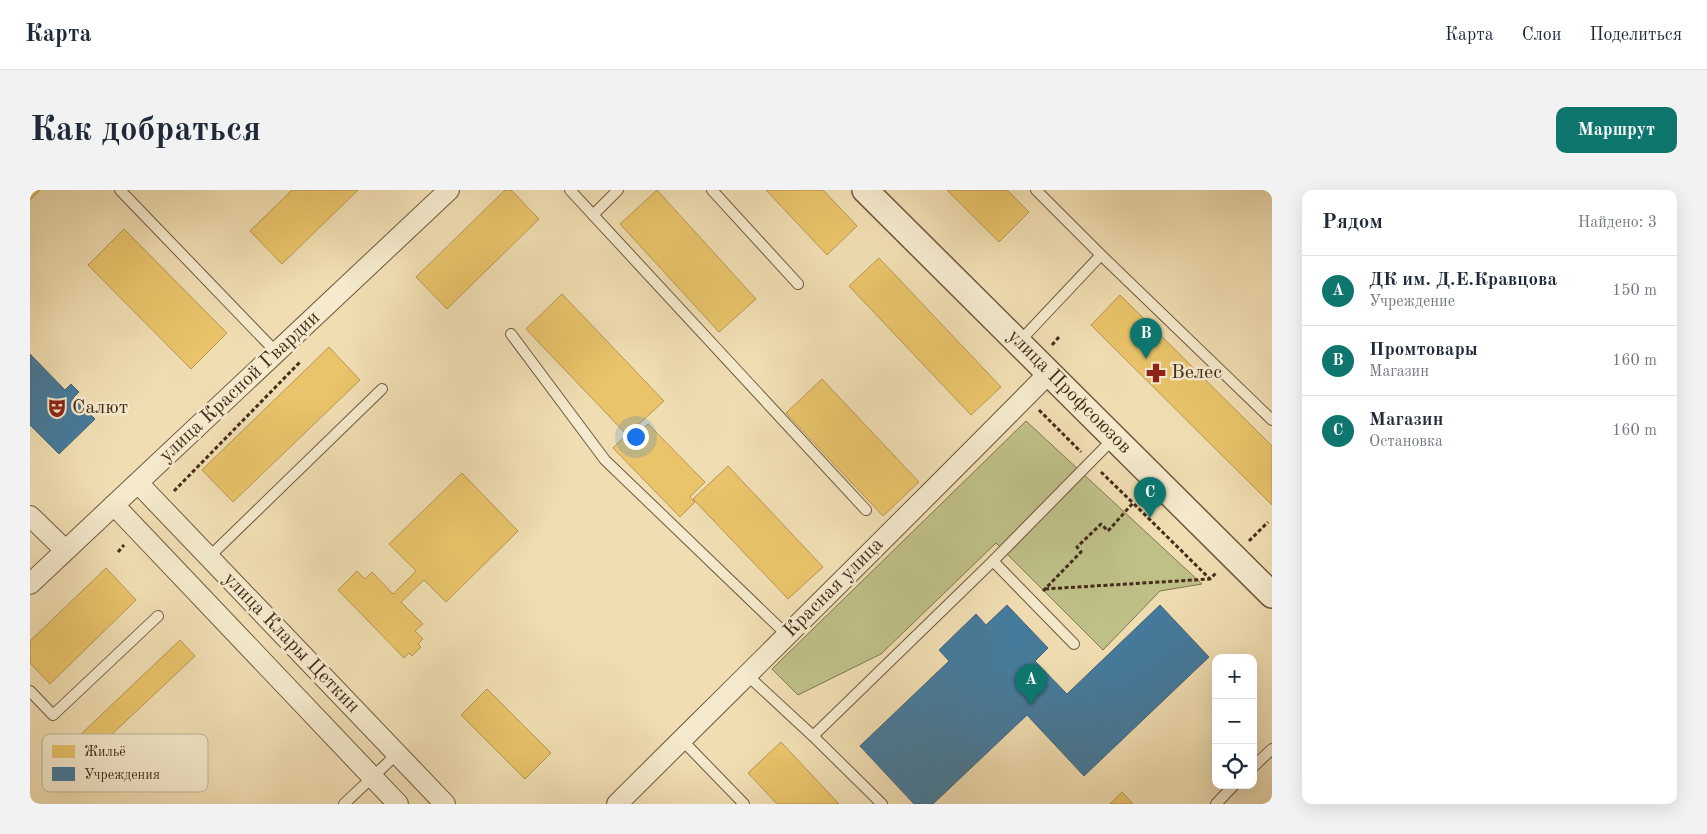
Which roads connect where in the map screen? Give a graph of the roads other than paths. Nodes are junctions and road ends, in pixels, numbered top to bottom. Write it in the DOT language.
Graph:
graph roads {
  1 [pos="120,190"];
  2 [pos="449,190"];
  3 [pos="570,190"];
  4 [pos="618,190"];
  5 [pos="712,190"];
  6 [pos="865,190"];
  7 [pos="1036,190"];
  8 [pos="593,215"];
  9 [pos="1101,255"];
  10 [pos="798,284"];
  11 [pos="512,334"];
  12 [pos="1018,342"];
  13 [pos="277,353"];
  14 [pos="1050,372"];
  15 [pos="382,389"];
  16 [pos="1272,420"];
  17 [pos="1115,437"];
  18 [pos="138,483"];
  19 [pos="114,505"];
  20 [pos="866,510"];
  21 [pos="30,516"];
  22 [pos="65,550"];
  23 [pos="209,557"];
  24 [pos="993,561"];
  25 [pos="30,584"];
  26 [pos="1272,595"];
  27 [pos="158,616"];
  28 [pos="787,634"];
  29 [pos="1074,644"];
  30 [pos="746,674"];
  31 [pos="30,691"];
  32 [pos="813,736"];
  33 [pos="682,740"];
  34 [pos="1272,749"];
  35 [pos="397,754"];
  36 [pos="1257,762"];
  37 [pos="373,777"];
  38 [pos="1230,789"];
  39 [pos="344,804"];
  40 [pos="398,804"];
  41 [pos="445,804"];
  42 [pos="617,804"];
  43 [pos="744,804"];
  44 [pos="882,804"];
  45 [pos="1216,804"];
  1 -- 13 [label="lane"];
  2 -- 13 [label="street, улица Красной Гвардии"];
  3 -- 8 [label="lane"];
  4 -- 8 [label="lane"];
  5 -- 10 [label="lane"];
  6 -- 12 [label="street, улица Профсоюзов"];
  7 -- 9 [label="lane"];
  8 -- 20 [label="lane"];
  9 -- 12 [label="lane"];
  9 -- 16 [label="lane"];
  11 -- 28 [label="lane"];
  12 -- 14 [label="street, улица Профсоюзов"];
  13 -- 18 [label="street, улица Красной Гвардии"];
  14 -- 17 [label="street, улица Профсоюзов"];
  14 -- 28 [label="street, Красная улица"];
  15 -- 23 [label="lane"];
  17 -- 24 [label="lane"];
  17 -- 26 [label="street, улица Профсоюзов"];
  18 -- 19 [label="street, улица Красной Гвардии"];
  18 -- 23 [label="street, улица Клары Цеткин"];
  19 -- 22 [label="street, улица Красной Гвардии"];
  19 -- 37 [label="street"];
  21 -- 22 [label="street"];
  22 -- 25 [label="street, улица Красной Гвардии"];
  23 -- 35 [label="street, улица Клары Цеткин"];
  24 -- 29 [label="lane"];
  24 -- 32 [label="lane"];
  27 -- 31 [label="lane"];
  28 -- 30 [label="street, Красная улица"];
  30 -- 32 [label="lane"];
  30 -- 33 [label="street, Красная улица"];
  32 -- 44 [label="lane"];
  33 -- 42 [label="street, Красная улица"];
  33 -- 43 [label="lane"];
  34 -- 36 [label="lane"];
  35 -- 37 [label="lane"];
  35 -- 41 [label="street, улица Клары Цеткин"];
  37 -- 39 [label="lane"];
  37 -- 40 [label="street"];
  38 -- 45 [label="lane"];
}
